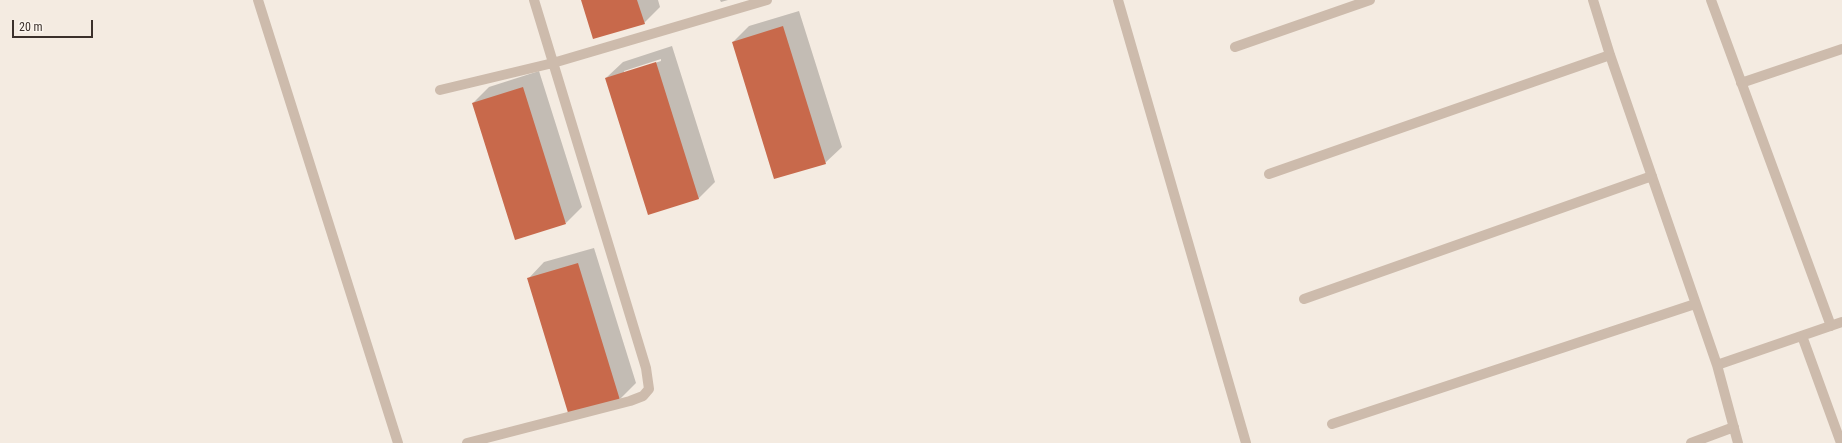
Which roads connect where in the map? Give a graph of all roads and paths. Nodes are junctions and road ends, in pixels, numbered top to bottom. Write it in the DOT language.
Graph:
graph roads {
  1 [pos="258,0"];
  2 [pos="534,0"];
  3 [pos="767,0"];
  4 [pos="1118,0"];
  5 [pos="1370,0"];
  6 [pos="1593,0"];
  7 [pos="1710,0"];
  8 [pos="1235,47"];
  9 [pos="1842,49"];
  10 [pos="1610,55"];
  11 [pos="554,63"];
  12 [pos="1741,83"];
  13 [pos="440,90"];
  14 [pos="1269,174"];
  15 [pos="1652,176"];
  16 [pos="1304,298"];
  17 [pos="1696,304"];
  18 [pos="1842,322"];
  19 [pos="1831,326"];
  20 [pos="1802,336"];
  21 [pos="1717,365"];
  22 [pos="1332,424"];
  23 [pos="1734,427"];
  24 [pos="398,443"];
  25 [pos="467,443"];
  26 [pos="1246,443"];
  27 [pos="1691,443"];
  28 [pos="1738,443"];
  29 [pos="1841,443"];
  1 -- 24 [label="street"];
  2 -- 11 [label="street"];
  3 -- 11 [label="street"];
  4 -- 26 [label="street"];
  5 -- 8 [label="street"];
  6 -- 10 [label="street"];
  7 -- 12 [label="street"];
  9 -- 12 [label="street"];
  10 -- 14 [label="street"];
  10 -- 15 [label="street"];
  11 -- 13 [label="street"];
  11 -- 25 [label="street"];
  12 -- 19 [label="street"];
  15 -- 16 [label="street"];
  15 -- 17 [label="street"];
  17 -- 21 [label="street"];
  17 -- 22 [label="street"];
  18 -- 19 [label="street"];
  19 -- 20 [label="street"];
  20 -- 21 [label="street"];
  20 -- 29 [label="street"];
  21 -- 23 [label="street"];
  23 -- 27 [label="street"];
  23 -- 28 [label="street"];
}
